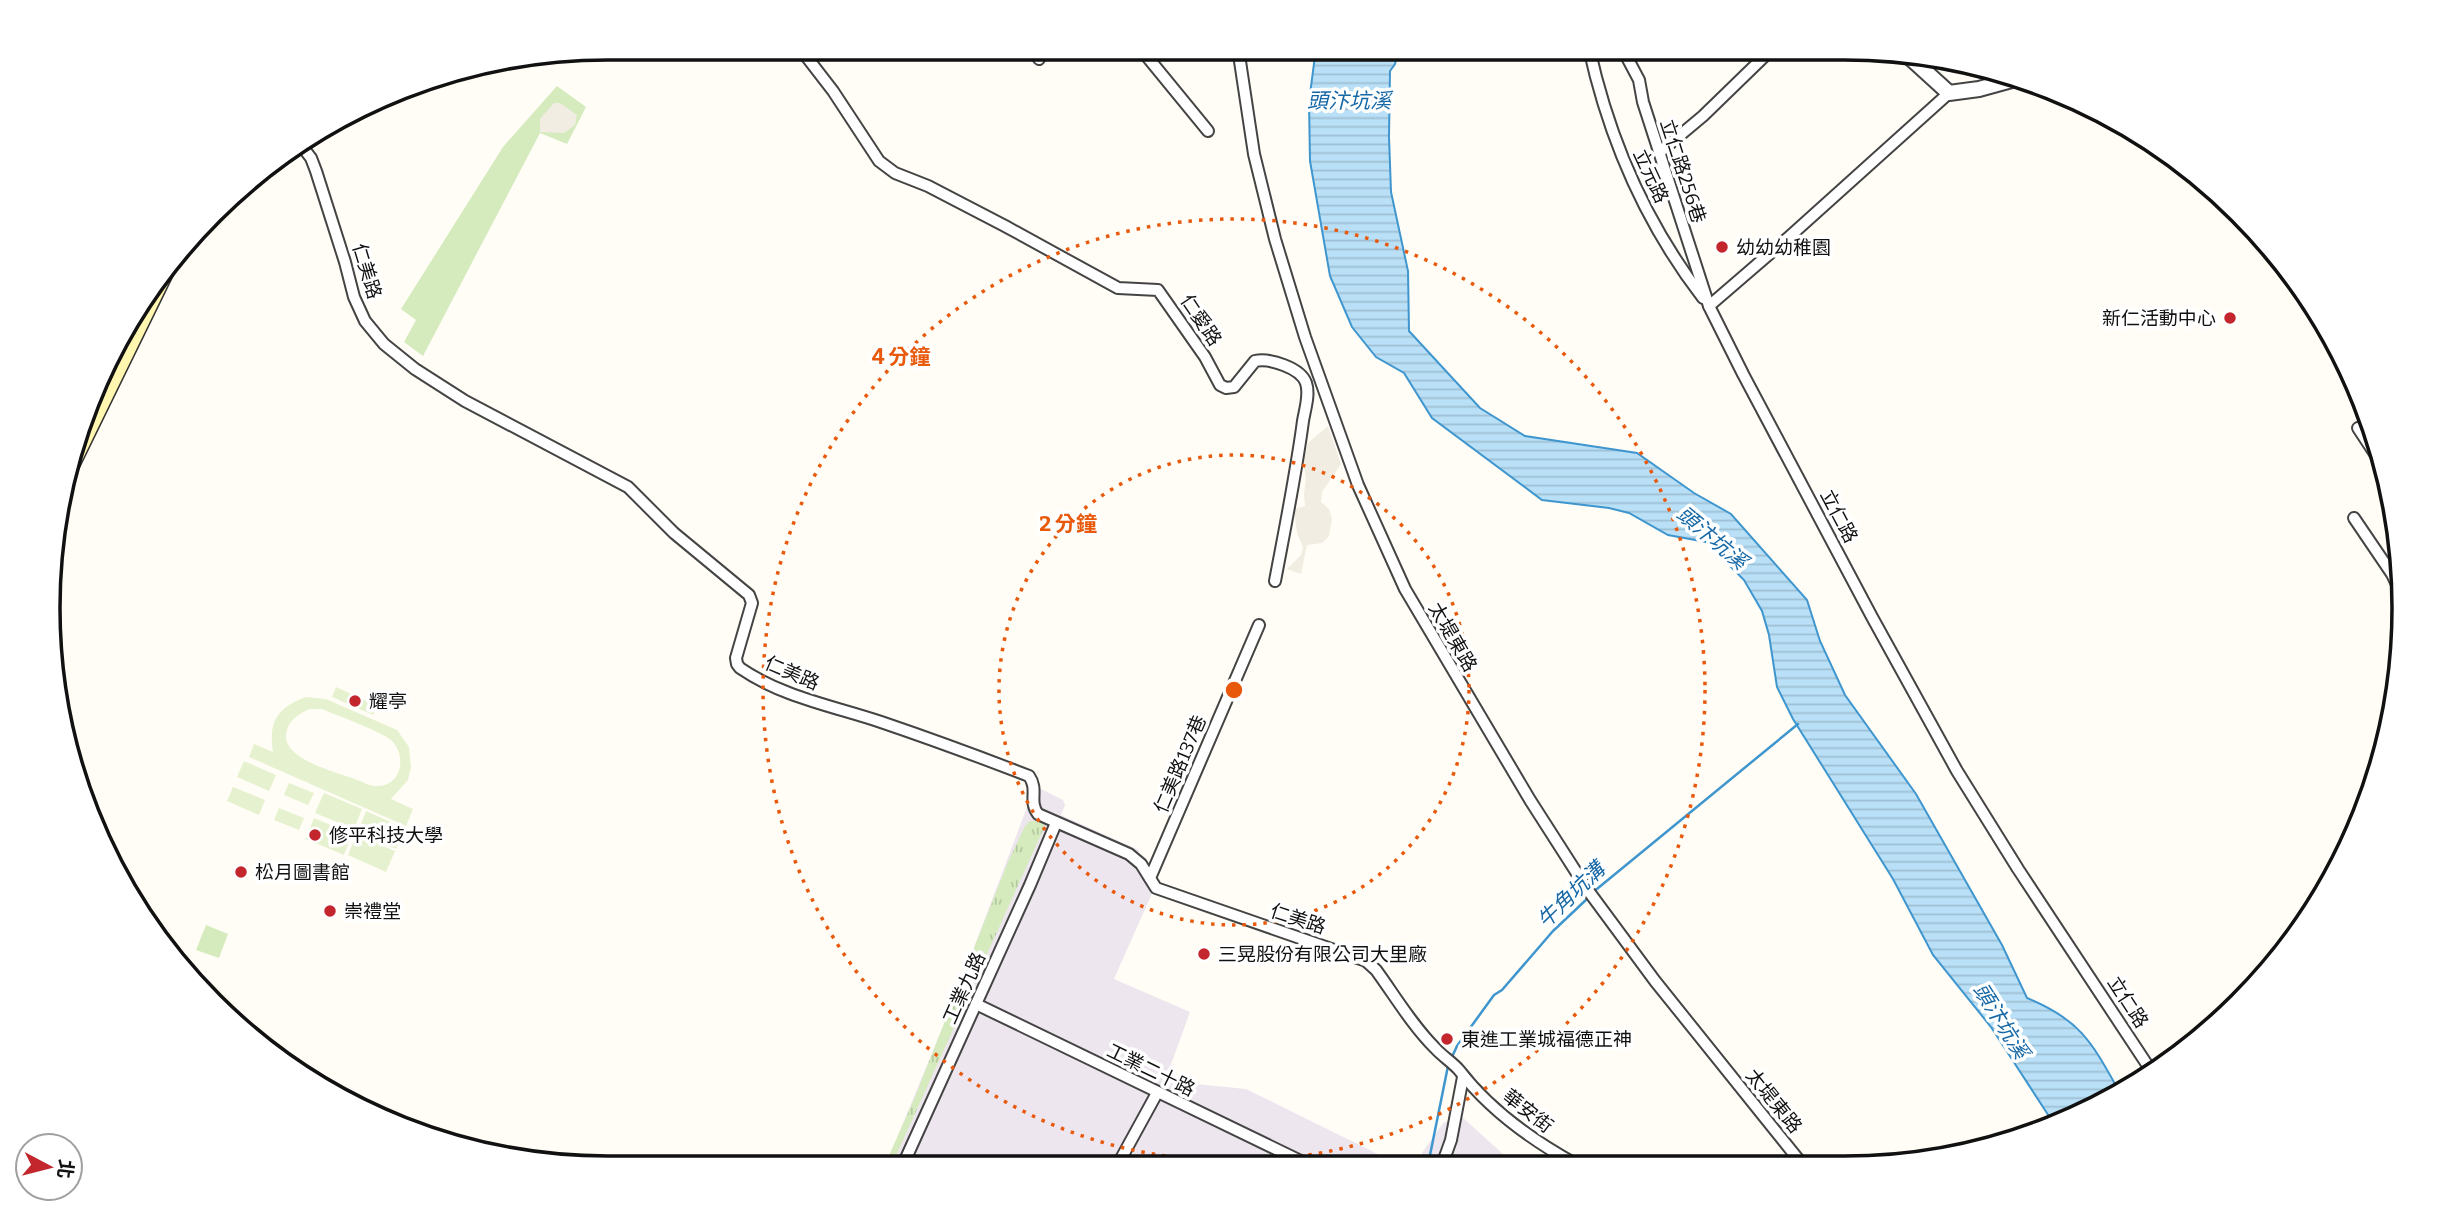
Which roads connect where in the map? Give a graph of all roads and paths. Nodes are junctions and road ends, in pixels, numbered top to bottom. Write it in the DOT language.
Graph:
graph roads {
  1 [pos="809,60"];
  2 [pos="1150,60"];
  3 [pos="1240,60"];
  4 [pos="1592,60"];
  5 [pos="1628,60"];
  6 [pos="1761,60"];
  7 [pos="1917,64"];
  8 [pos="2001,83"];
  9 [pos="1997,84"];
  10 [pos="1949,93"];
  11 [pos="1208,131"];
  12 [pos="305,151"];
  13 [pos="1660,152"];
  14 [pos="1709,306"];
  15 [pos="144,317"];
  16 [pos="92,423"];
  17 [pos="2358,428"];
  18 [pos="2365,439"];
  19 [pos="2354,518"];
  20 [pos="2391,573"];
  21 [pos="1275,581"];
  22 [pos="1259,625"];
  23 [pos="1056,823"];
  24 [pos="1150,878"];
  25 [pos="976,1004"];
  26 [pos="2147,1065"];
  27 [pos="1461,1073"];
  28 [pos="1157,1093"];
  29 [pos="907,1156"];
  30 [pos="1122,1156"];
  31 [pos="1290,1156"];
  32 [pos="1446,1156"];
  33 [pos="1563,1156"];
  34 [pos="1796,1156"];
  1 -- 21 [label="street, 仁愛路"];
  2 -- 11 [label="street"];
  3 -- 34 [label="street, 太堤東路"];
  4 -- 14 [label="street, 立元路"];
  5 -- 13 [label="street, 立仁路256巷"];
  6 -- 13 [label="street"];
  7 -- 10 [label="street"];
  8 -- 9 [label="street"];
  9 -- 10 [label="street"];
  10 -- 14 [label="street"];
  12 -- 23 [label="street, 仁美路"];
  13 -- 14 [label="street, 立仁路256巷"];
  14 -- 26 [label="street, 立仁路"];
  15 -- 16 [label="main road"];
  17 -- 18 [label="street"];
  19 -- 20 [label="street"];
  22 -- 24 [label="street, 仁美路137巷"];
  23 -- 24 [label="street, 仁美路"];
  23 -- 25 [label="street, 工業九路"];
  24 -- 27 [label="street, 仁美路"];
  25 -- 28 [label="street, 工業二十路"];
  25 -- 29 [label="street, 工業九路"];
  27 -- 32 [label="street"];
  27 -- 33 [label="street, 華安街"];
  28 -- 30 [label="street"];
  28 -- 31 [label="street, 工業二十路"];
}
